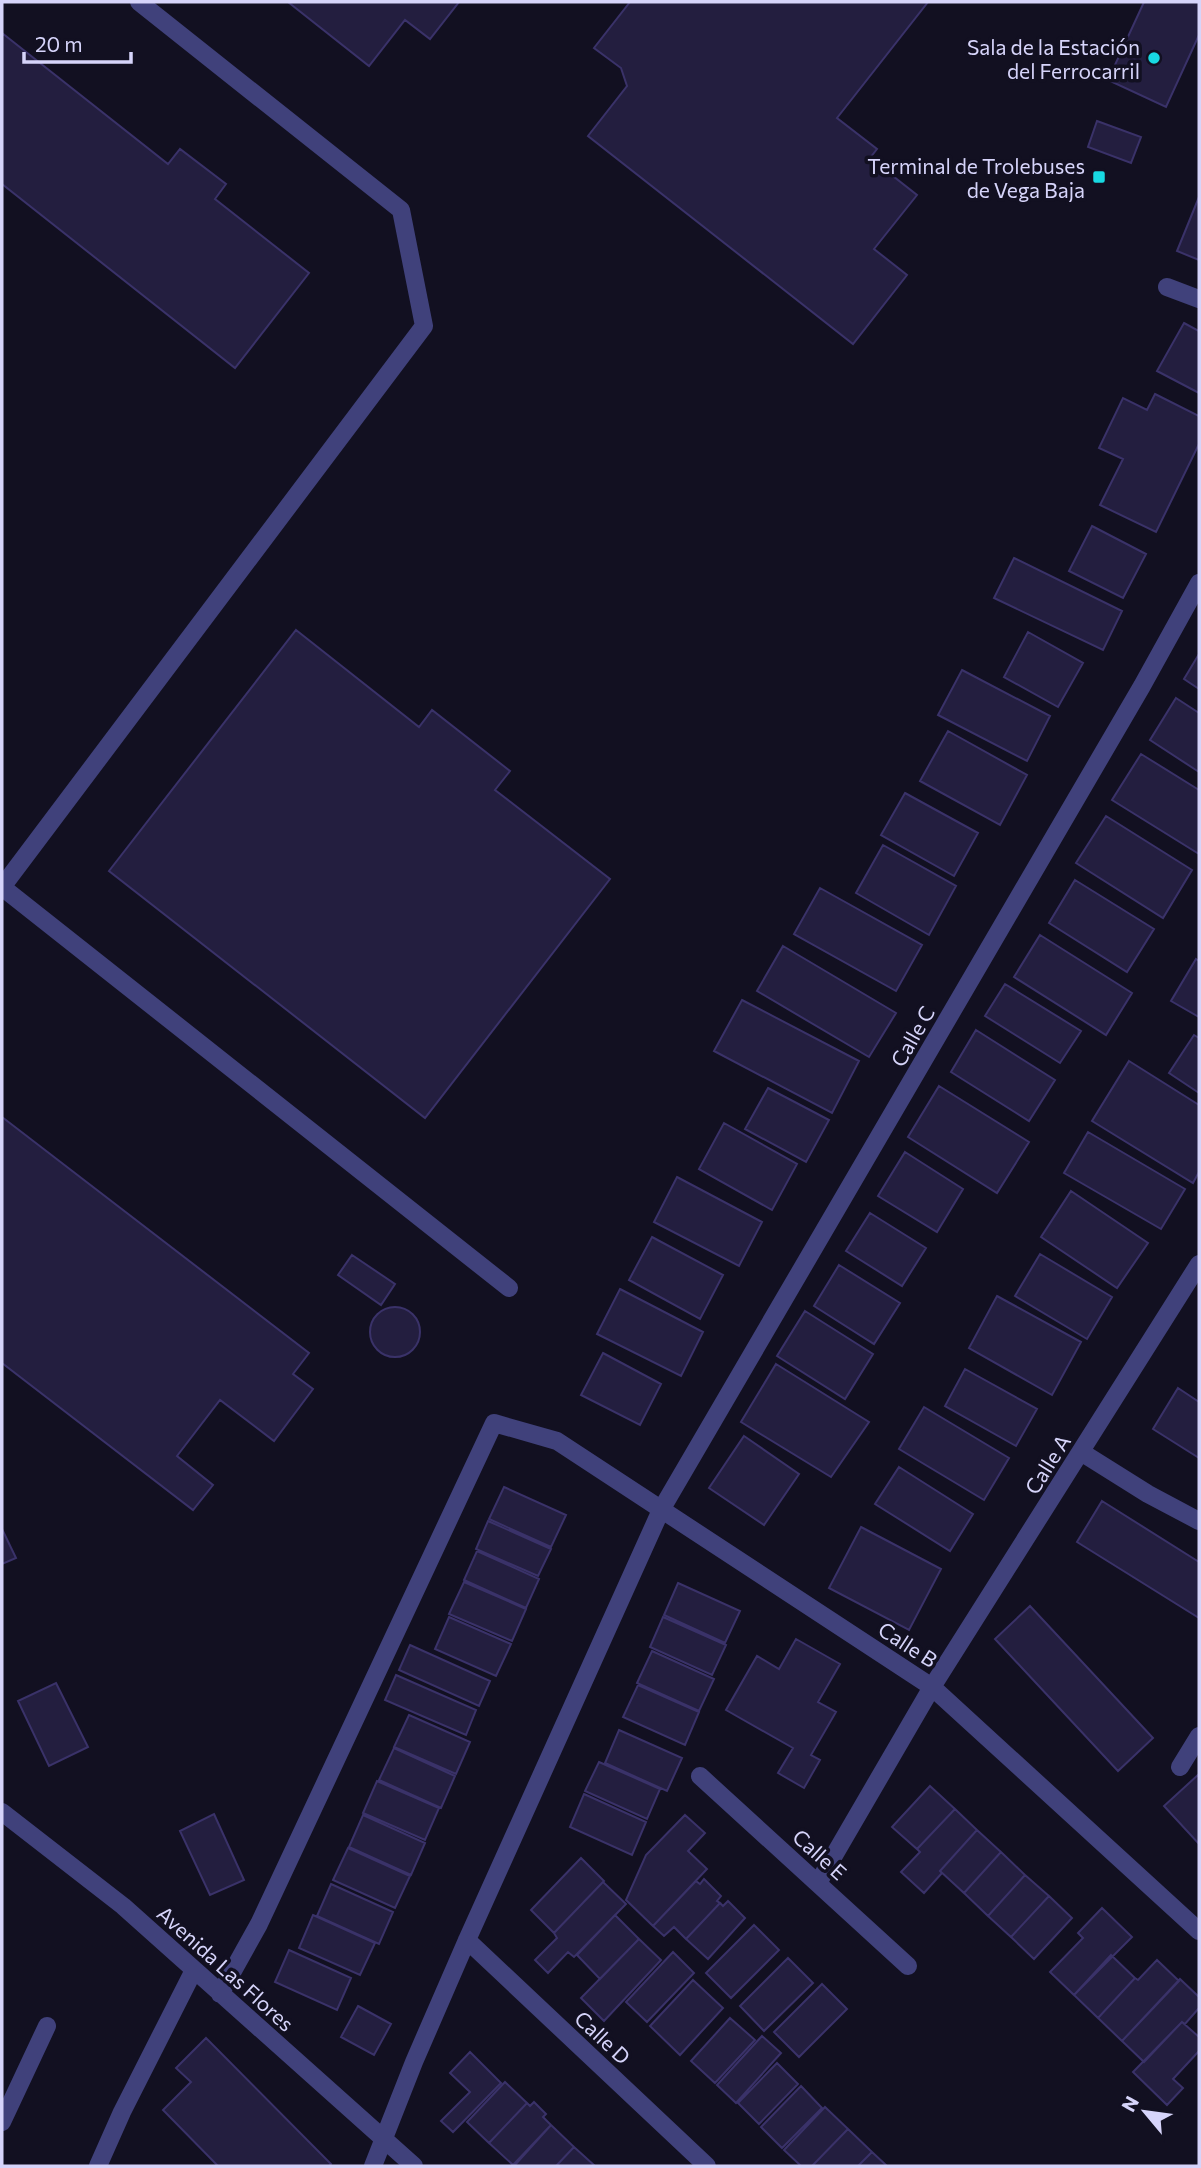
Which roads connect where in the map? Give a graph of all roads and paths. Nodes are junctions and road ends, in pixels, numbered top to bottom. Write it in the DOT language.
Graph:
graph roads {
  1 [pos="139,2"];
  2 [pos="1167,287"];
  3 [pos="1199,299"];
  4 [pos="1199,583"];
  5 [pos="2,887"];
  6 [pos="1199,1264"];
  7 [pos="509,1288"];
  8 [pos="1081,1452"];
  9 [pos="661,1510"];
  10 [pos="1199,1521"];
  11 [pos="932,1687"];
  12 [pos="1199,1736"];
  13 [pos="1180,1767"];
  14 [pos="700,1776"];
  15 [pos="2,1812"];
  16 [pos="818,1883"];
  17 [pos="1199,1931"];
  18 [pos="467,1940"];
  19 [pos="908,1966"];
  20 [pos="194,1970"];
  21 [pos="220,1994"];
  22 [pos="47,2026"];
  23 [pos="2,2122"];
  24 [pos="386,2140"];
  25 [pos="98,2166"];
  26 [pos="373,2166"];
  27 [pos="414,2166"];
  28 [pos="707,2166"];
  1 -- 5 [label="street"];
  2 -- 3 [label="street"];
  4 -- 9 [label="street, Calle C"];
  5 -- 7 [label="street"];
  6 -- 8 [label="street, Calle A"];
  8 -- 10 [label="street"];
  8 -- 11 [label="street, Calle A"];
  9 -- 11 [label="street, Calle B"];
  9 -- 18 [label="street, Calle C"];
  9 -- 21 [label="street, Calle B"];
  11 -- 16 [label="street, Calle A"];
  11 -- 17 [label="street, Calle B"];
  12 -- 13 [label="street"];
  14 -- 16 [label="street, Calle E"];
  15 -- 20 [label="street, Avenida Las Flores"];
  16 -- 19 [label="street, Calle E"];
  18 -- 24 [label="street, Calle C"];
  18 -- 28 [label="street, Calle D"];
  20 -- 21 [label="street, Avenida Las Flores"];
  20 -- 25 [label="street"];
  21 -- 24 [label="street, Avenida Las Flores"];
  22 -- 23 [label="street"];
  24 -- 26 [label="street, Calle C"];
  24 -- 27 [label="street, Avenida Las Flores"];
}
